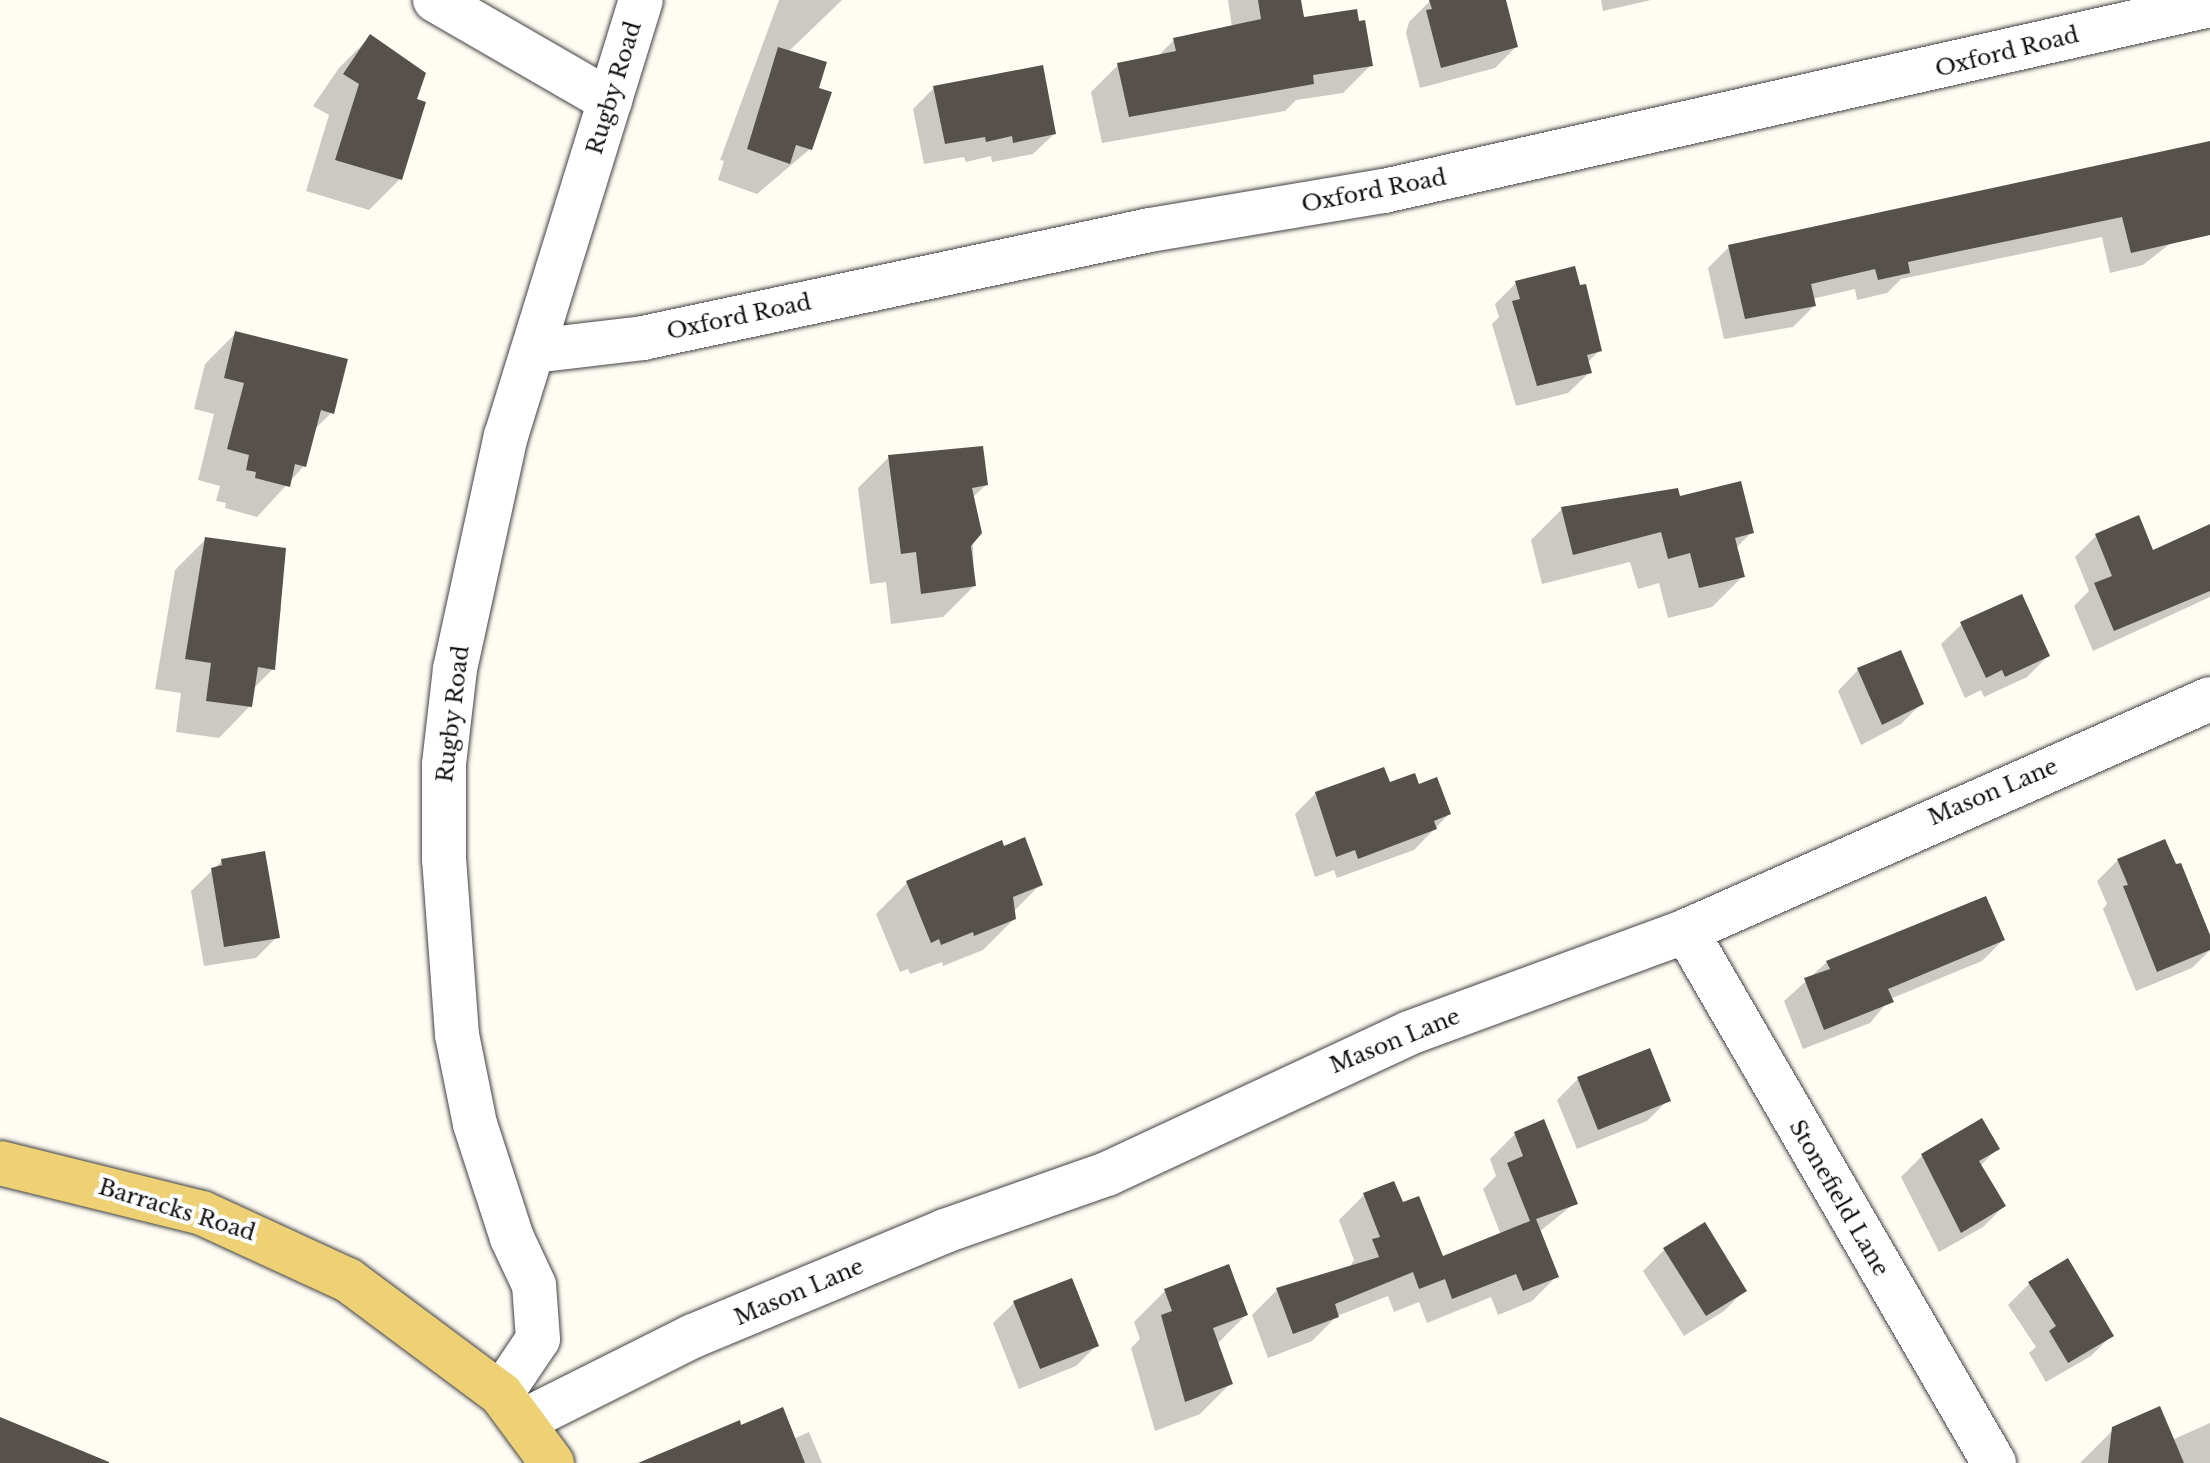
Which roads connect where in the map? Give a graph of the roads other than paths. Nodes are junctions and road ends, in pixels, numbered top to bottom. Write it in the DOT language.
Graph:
graph roads {
  1 [pos="435,0"];
  2 [pos="641,0"];
  3 [pos="2210,5"];
  4 [pos="610,101"];
  5 [pos="533,351"];
  6 [pos="2210,699"];
  7 [pos="1686,931"];
  8 [pos="0,1163"];
  9 [pos="512,1408"];
  10 [pos="552,1463"];
  11 [pos="1994,1463"];
  1 -- 4 [label="street"];
  2 -- 4 [label="street, Rugby Road"];
  3 -- 5 [label="street, Oxford Road"];
  4 -- 5 [label="street, Rugby Road"];
  5 -- 9 [label="street, Rugby Road"];
  6 -- 7 [label="street, Mason Lane"];
  7 -- 9 [label="street, Mason Lane"];
  7 -- 11 [label="street, Stonefield Lane"];
  8 -- 9 [label="main road, Barracks Road"];
  9 -- 10 [label="main road"];
}
